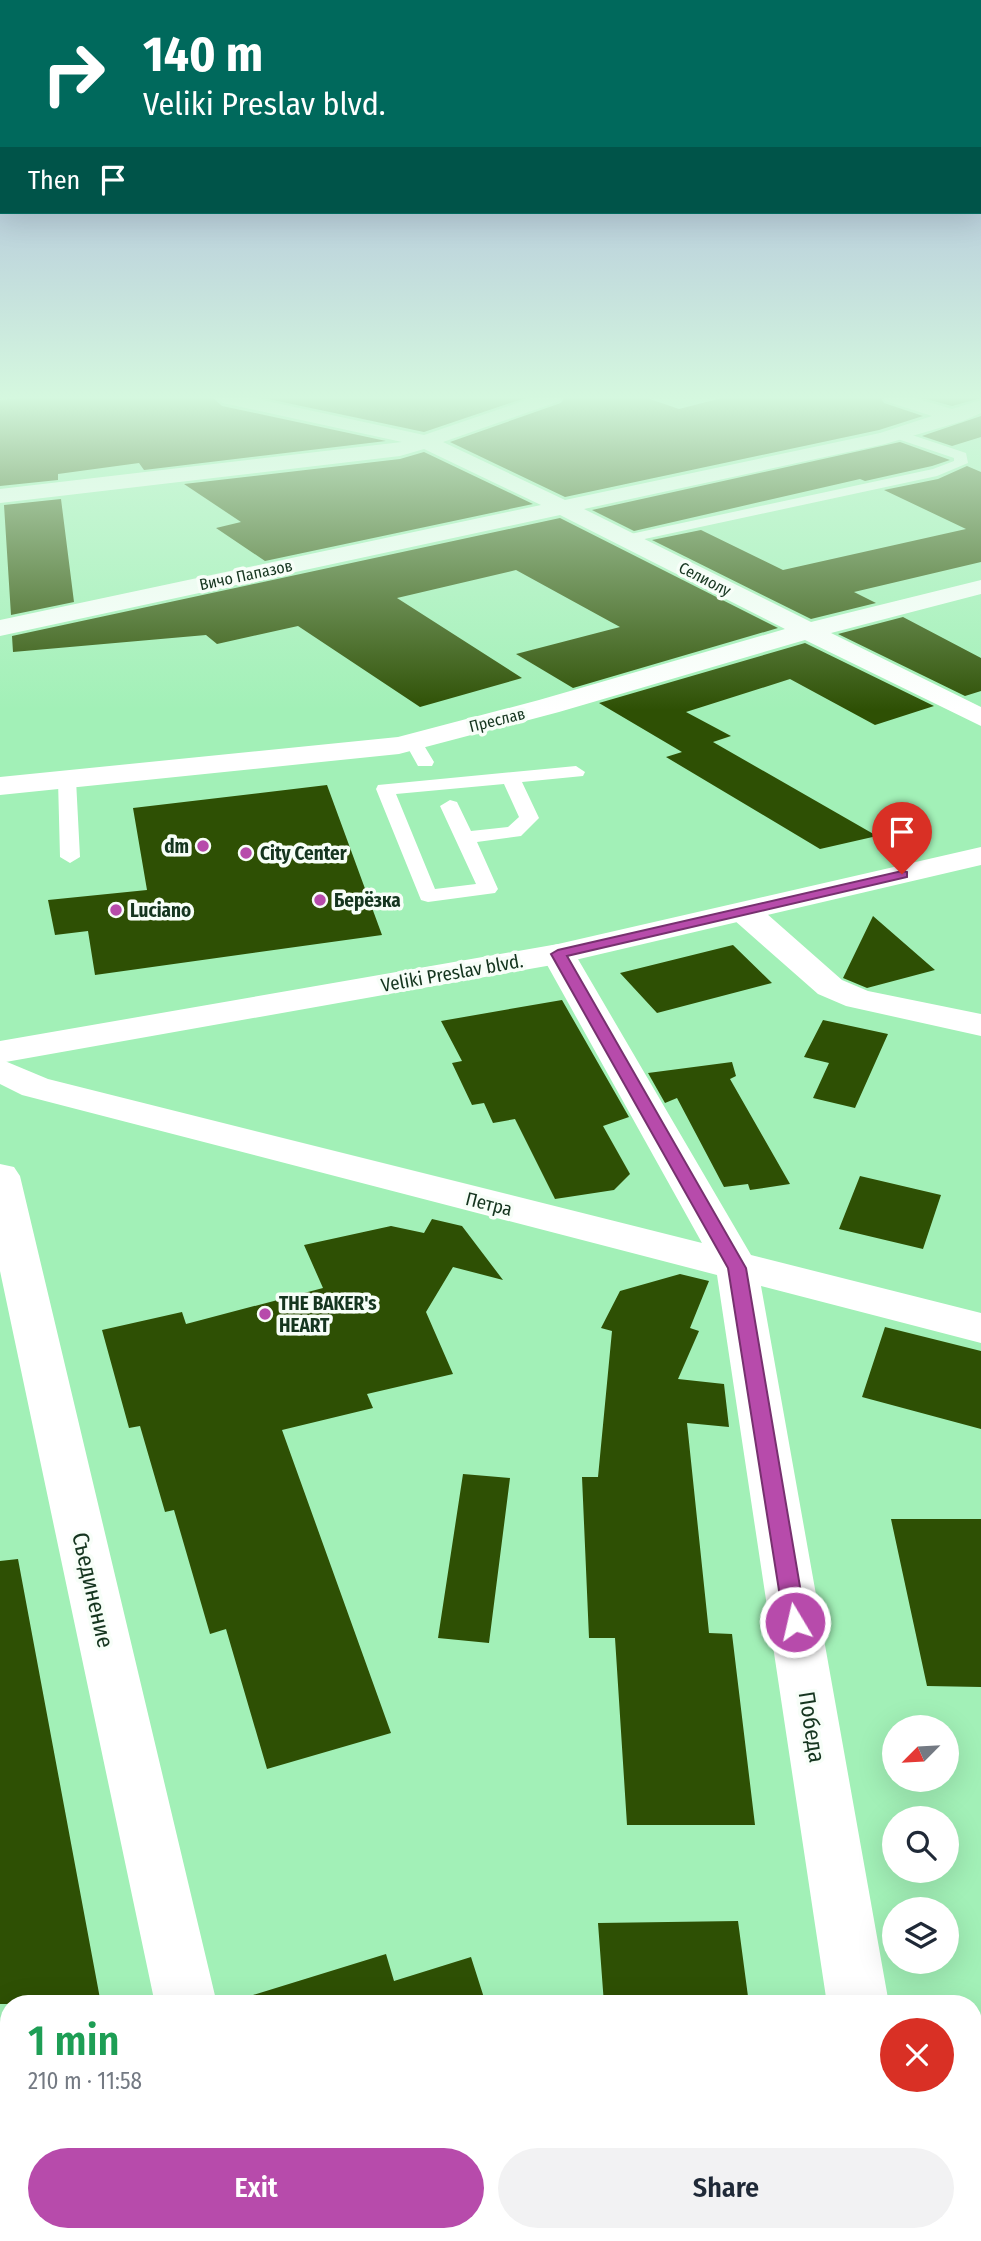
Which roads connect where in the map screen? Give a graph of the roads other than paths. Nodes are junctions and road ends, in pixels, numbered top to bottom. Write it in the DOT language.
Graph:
graph roads {
  1 [pos="502,502"];
  2 [pos="551,502"];
  3 [pos="587,502"];
  4 [pos="800,502"];
  5 [pos="562,507"];
  6 [pos="526,514"];
  7 [pos="626,539"];
  8 [pos="981,587"];
  9 [pos="0,628"];
  10 [pos="807,631"];
  11 [pos="981,718"];
  12 [pos="576,772"];
  13 [pos="510,777"];
  14 [pos="67,779"];
  15 [pos="0,786"];
  16 [pos="450,806"];
  17 [pos="464,838"];
  18 [pos="981,856"];
  19 [pos="71,857"];
  20 [pos="746,913"];
  21 [pos="558,954"];
  22 [pos="981,1025"];
  23 [pos="0,1052"];
  24 [pos="0,1070"];
  25 [pos="0,1176"];
  26 [pos="737,1268"];
  27 [pos="981,1328"];
  28 [pos="184,1995"];
  29 [pos="857,1995"];
  1 -- 6 [label="street"];
  2 -- 5 [label="street, Селиолу"];
  3 -- 5 [label="street, Вичо Папазов"];
  4 -- 7 [label="lane"];
  5 -- 6 [label="street, Вичо Папазов"];
  5 -- 7 [label="street, Селиолу"];
  6 -- 9 [label="street, Вичо Папазов"];
  7 -- 10 [label="street, Селиолу"];
  8 -- 10 [label="street, Преслав"];
  10 -- 11 [label="street, Селиолу"];
  10 -- 14 [label="street, Преслав"];
  12 -- 13 [label="lane"];
  13 -- 17 [label="lane"];
  13 -- 17 [label="lane"];
  14 -- 15 [label="street, Преслав"];
  14 -- 19 [label="lane"];
  16 -- 17 [label="lane"];
  18 -- 20 [label="street, Veliki Preslav blvd."];
  20 -- 21 [label="street, Veliki Preslav blvd."];
  20 -- 22 [label="street"];
  21 -- 23 [label="street, Veliki Preslav blvd."];
  21 -- 26 [label="street, Победа"];
  24 -- 26 [label="street, Петра"];
  25 -- 28 [label="street, Съединение"];
  26 -- 27 [label="street, Петра"];
  26 -- 29 [label="street, Победа"];
}
